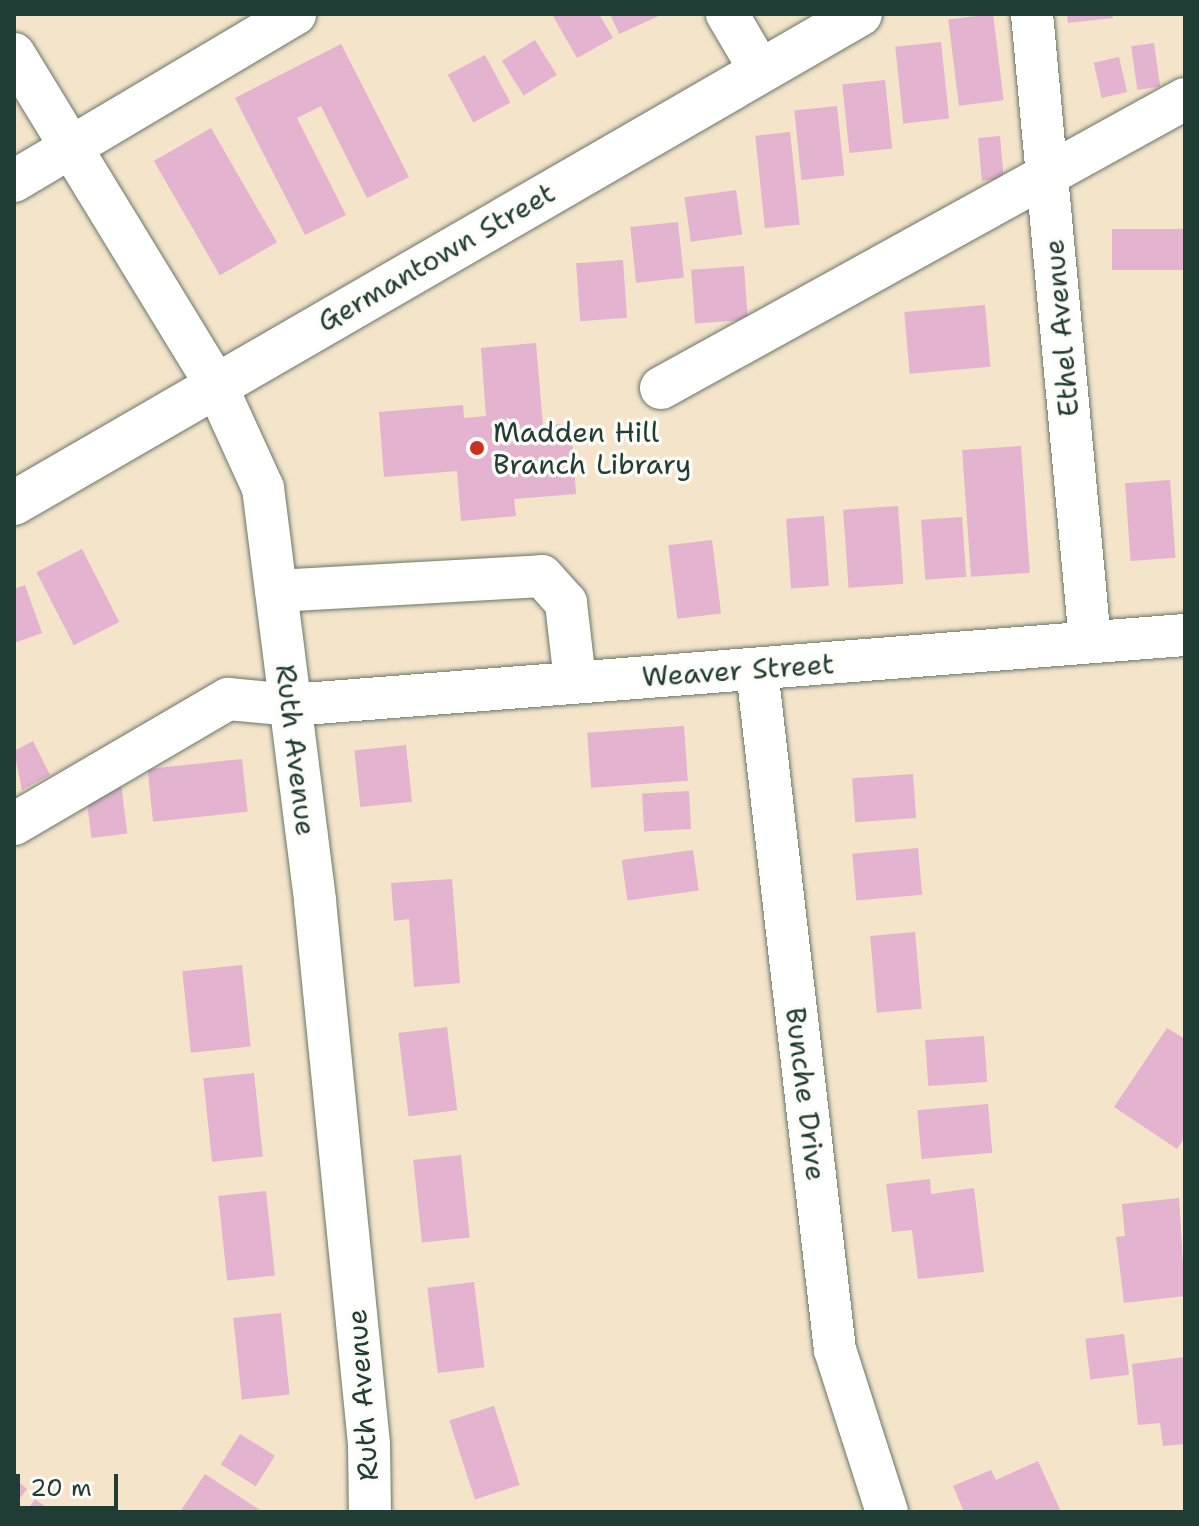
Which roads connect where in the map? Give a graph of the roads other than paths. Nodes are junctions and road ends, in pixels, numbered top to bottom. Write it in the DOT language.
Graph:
graph roads {
  1 [pos="295,14"];
  2 [pos="727,14"];
  3 [pos="860,14"];
  4 [pos="1032,14"];
  5 [pos="14,54"];
  6 [pos="760,70"];
  7 [pos="1185,99"];
  8 [pos="69,148"];
  9 [pos="1048,179"];
  10 [pos="14,181"];
  11 [pos="216,385"];
  12 [pos="661,388"];
  13 [pos="14,503"];
  14 [pos="276,591"];
  15 [pos="1185,635"];
  16 [pos="1090,642"];
  17 [pos="757,670"];
  18 [pos="575,681"];
  19 [pos="291,705"];
  20 [pos="14,824"];
  21 [pos="370,1512"];
  22 [pos="887,1512"];
  1 -- 8 [label="street"];
  2 -- 6 [label="street"];
  3 -- 6 [label="main road, Germantown Street"];
  4 -- 9 [label="street, Ethel Avenue"];
  5 -- 8 [label="street, Ruth Avenue"];
  6 -- 11 [label="main road, Germantown Street"];
  7 -- 9 [label="street"];
  8 -- 10 [label="street"];
  8 -- 11 [label="street, Ruth Avenue"];
  9 -- 12 [label="street"];
  9 -- 16 [label="street, Ethel Avenue"];
  11 -- 13 [label="main road, Germantown Street"];
  11 -- 14 [label="street, Ruth Avenue"];
  14 -- 18 [label="street"];
  14 -- 19 [label="street, Ruth Avenue"];
  15 -- 16 [label="street, Weaver Street"];
  16 -- 17 [label="street, Weaver Street"];
  17 -- 18 [label="street, Weaver Street"];
  17 -- 22 [label="street, Bunche Drive"];
  18 -- 19 [label="street, Weaver Street"];
  19 -- 20 [label="street, Weaver Street"];
  19 -- 21 [label="street, Ruth Avenue"];
}
